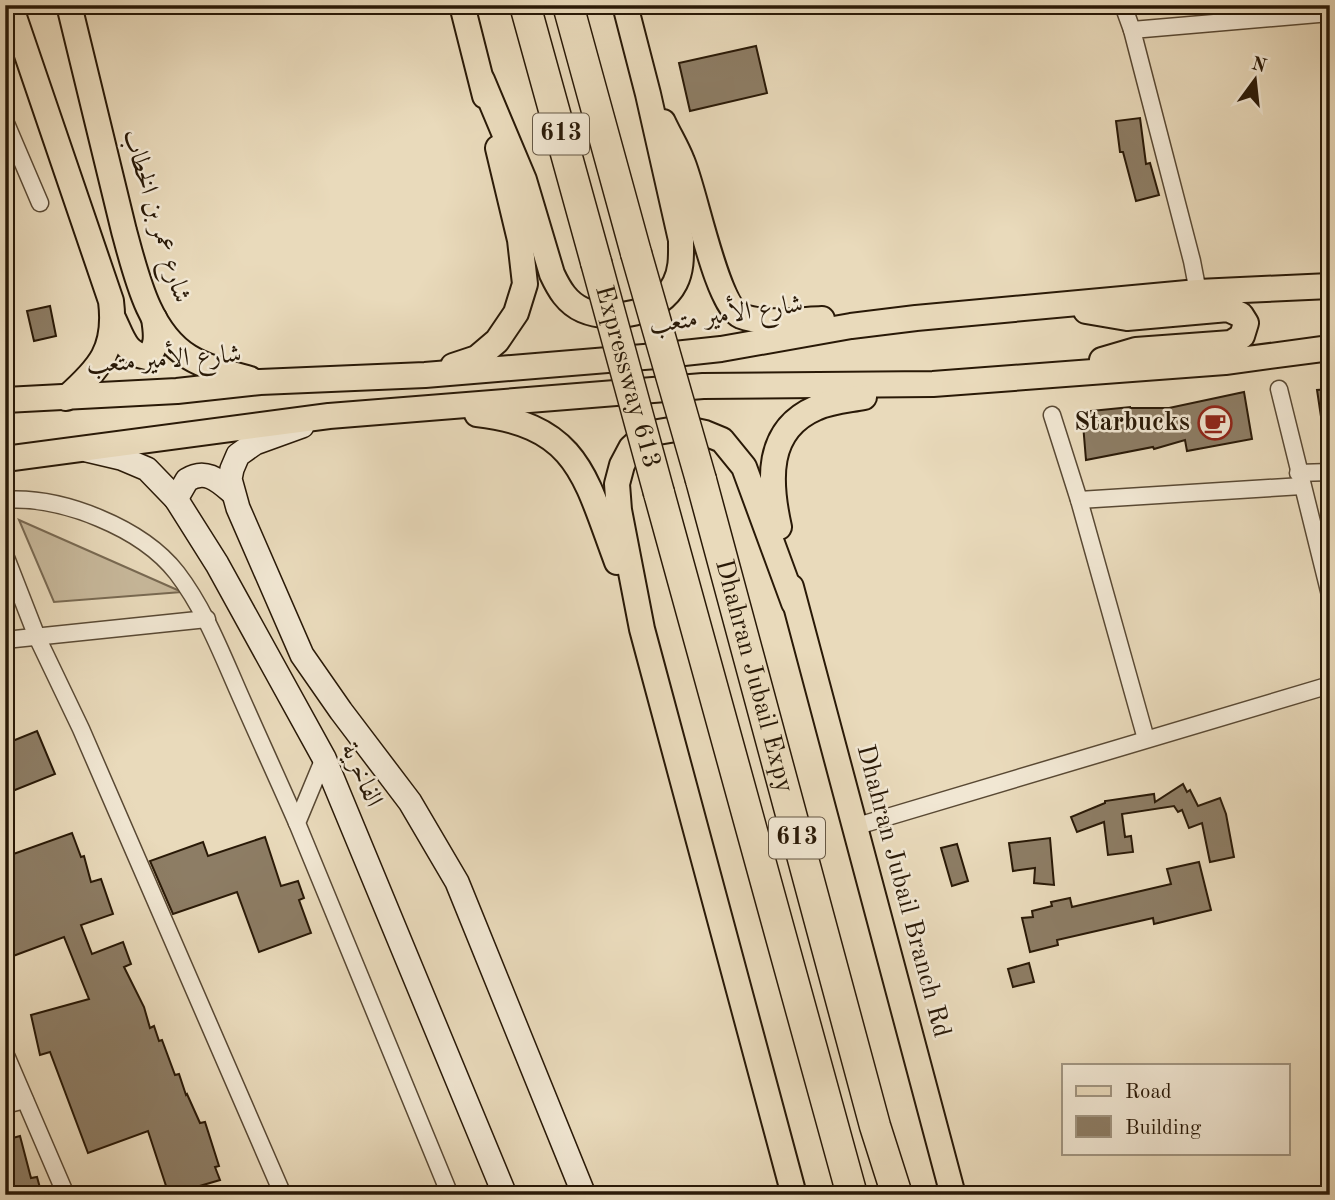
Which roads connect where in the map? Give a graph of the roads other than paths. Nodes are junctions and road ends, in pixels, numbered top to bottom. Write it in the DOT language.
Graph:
graph roads {
  1 [pos="69,5"];
  2 [pos="462,5"];
  3 [pos="525,5"];
  4 [pos="568,5"];
  5 [pos="625,5"];
  6 [pos="1123,5"];
  7 [pos="1299,10"];
  8 [pos="1330,13"];
  9 [pos="11,15"];
  10 [pos="1132,30"];
  11 [pos="481,80"];
  12 [pos="648,94"];
  13 [pos="5,121"];
  14 [pos="40,203"];
  15 [pos="1330,276"];
  16 [pos="1330,286"];
  17 [pos="1203,292"];
  18 [pos="1056,305"];
  19 [pos="113,318"];
  20 [pos="154,318"];
  21 [pos="916,318"];
  22 [pos="1330,348"];
  23 [pos="1330,355"];
  24 [pos="1225,362"];
  25 [pos="425,375"];
  26 [pos="1055,375"];
  27 [pos="260,382"];
  28 [pos="933,384"];
  29 [pos="1279,389"];
  30 [pos="65,398"];
  31 [pos="5,400"];
  32 [pos="433,408"];
  33 [pos="329,415"];
  34 [pos="1052,415"];
  35 [pos="77,448"];
  36 [pos="5,458"];
  37 [pos="1330,472"];
  38 [pos="701,480"];
  39 [pos="1300,480"];
  40 [pos="233,493"];
  41 [pos="659,493"];
  42 [pos="176,499"];
  43 [pos="5,500"];
  44 [pos="1079,500"];
  45 [pos="5,555"];
  46 [pos="1330,595"];
  47 [pos="794,603"];
  48 [pos="207,620"];
  49 [pos="642,629"];
  50 [pos="37,637"];
  51 [pos="5,640"];
  52 [pos="1330,685"];
  53 [pos="1146,739"];
  54 [pos="324,758"];
  55 [pos="297,823"];
  56 [pos="854,827"];
  57 [pos="5,1053"];
  58 [pos="25,1100"];
  59 [pos="5,1105"];
  60 [pos="281,1194"];
  61 [pos="66,1195"];
  62 [pos="450,1195"];
  63 [pos="505,1195"];
  64 [pos="584,1195"];
  65 [pos="794,1195"];
  66 [pos="852,1195"];
  67 [pos="897,1195"];
  68 [pos="954,1195"];
  1 -- 20 [label="main road, شارع عمر بن الخطاب"];
  2 -- 11 [label="main road"];
  3 -- 41 [label="highway, Expressway 613 / 613, bridge"];
  4 -- 38 [label="highway, Expressway 613 / 613, bridge"];
  5 -- 12 [label="main road"];
  6 -- 10 [label="street"];
  7 -- 8 [label="street"];
  7 -- 10 [label="street"];
  9 -- 19 [label="main road"];
  10 -- 17 [label="street"];
  11 -- 12 [label="main road"];
  11 -- 25 [label="main road"];
  12 -- 21 [label="main road"];
  13 -- 14 [label="street"];
  15 -- 17 [label="street"];
  16 -- 17 [label="main road, شارع الأمير متعب"];
  17 -- 18 [label="main road, شارع الأمير متعب"];
  18 -- 21 [label="main road, شارع الأمير متعب"];
  18 -- 26 [label="main road"];
  19 -- 20 [label="main road"];
  19 -- 30 [label="main road"];
  20 -- 27 [label="main road, شارع عمر بن الخطاب"];
  21 -- 25 [label="main road, شارع الأمير متعب"];
  22 -- 24 [label="main road"];
  23 -- 24 [label="street"];
  24 -- 26 [label="main road"];
  25 -- 27 [label="main road, شارع الأمير متعب"];
  26 -- 28 [label="main road"];
  27 -- 30 [label="main road, شارع الأمير متعب"];
  28 -- 32 [label="main road"];
  28 -- 47 [label="main road"];
  29 -- 39 [label="street"];
  30 -- 31 [label="main road, شارع الأمير متعب"];
  32 -- 33 [label="main road"];
  32 -- 49 [label="main road"];
  33 -- 35 [label="main road"];
  33 -- 40 [label="street"];
  34 -- 44 [label="street"];
  35 -- 36 [label="main road"];
  35 -- 42 [label="street, الفاخرية"];
  37 -- 39 [label="street"];
  38 -- 67 [label="highway, Dhahran Jubail Expy / 613"];
  39 -- 44 [label="street"];
  39 -- 46 [label="street"];
  40 -- 42 [label="street"];
  40 -- 64 [label="street"];
  41 -- 66 [label="highway, Dhahran Jubail Expy / 613"];
  42 -- 54 [label="street, الفاخرية"];
  43 -- 48 [label="street"];
  44 -- 53 [label="street"];
  45 -- 50 [label="street"];
  47 -- 49 [label="main road"];
  47 -- 56 [label="main road, Dhahran Jubail Branch Rd"];
  48 -- 50 [label="street"];
  48 -- 55 [label="street"];
  49 -- 65 [label="main road"];
  50 -- 51 [label="street"];
  50 -- 60 [label="street"];
  52 -- 53 [label="street"];
  53 -- 56 [label="street"];
  54 -- 55 [label="street"];
  54 -- 63 [label="street, الفاخرية"];
  55 -- 62 [label="street"];
  56 -- 68 [label="main road, Dhahran Jubail Branch Rd"];
  57 -- 58 [label="street"];
  58 -- 59 [label="street"];
  58 -- 61 [label="street"];
}
